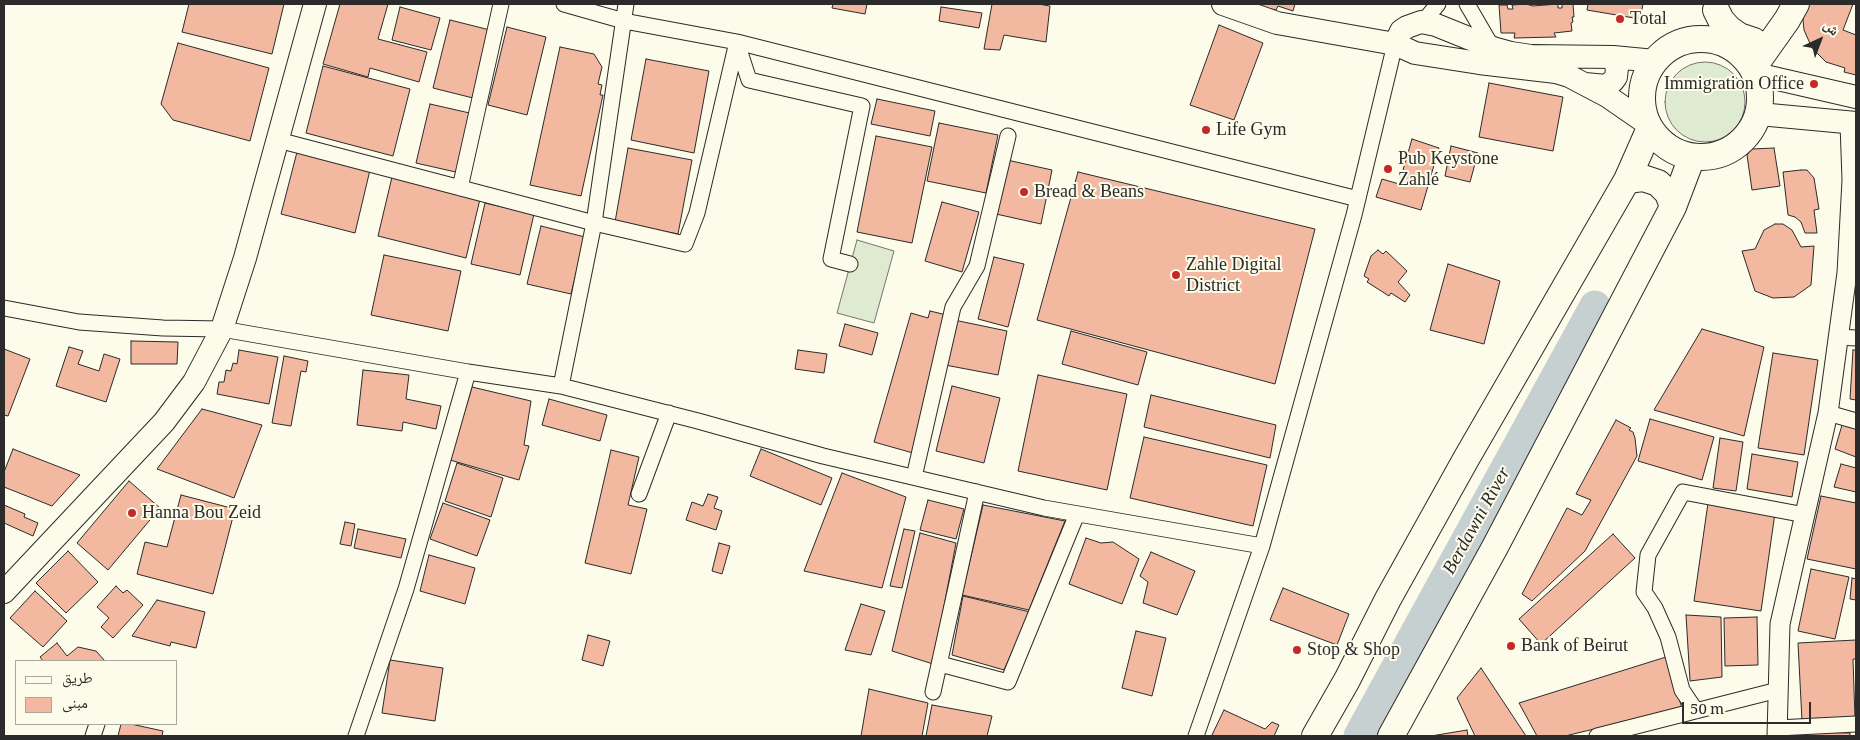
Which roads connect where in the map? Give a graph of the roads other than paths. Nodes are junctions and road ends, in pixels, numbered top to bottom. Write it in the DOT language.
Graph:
graph roads {
  1 [pos="315,4"];
  2 [pos="501,4"];
  3 [pos="564,4"];
  4 [pos="626,4"];
  5 [pos="1223,4"];
  6 [pos="1438,4"];
  7 [pos="1467,4"];
  8 [pos="1796,4"];
  9 [pos="1718,7"];
  10 [pos="624,21"];
  11 [pos="1421,22"];
  12 [pos="1700,38"];
  13 [pos="1773,41"];
  14 [pos="737,42"];
  15 [pos="1395,44"];
  16 [pos="1493,48"];
  17 [pos="1612,57"];
  18 [pos="1654,61"];
  19 [pos="1755,71"];
  20 [pos="1585,84"];
  21 [pos="1856,97"];
  22 [pos="1759,114"];
  23 [pos="1853,124"];
  24 [pos="1650,126"];
  25 [pos="1008,136"];
  26 [pos="278,140"];
  27 [pos="1692,157"];
  28 [pos="1627,180"];
  29 [pos="460,188"];
  30 [pos="1358,200"];
  31 [pos="1673,207"];
  32 [pos="594,222"];
  33 [pos="1852,259"];
  34 [pos="850,264"];
  35 [pos="4,308"];
  36 [pos="222,328"];
  37 [pos="1847,337"];
  38 [pos="468,372"];
  39 [pos="561,386"];
  40 [pos="669,413"];
  41 [pos="1828,413"];
  42 [pos="1856,421"];
  43 [pos="914,477"];
  44 [pos="977,492"];
  45 [pos="639,494"];
  46 [pos="1077,514"];
  47 [pos="1805,515"];
  48 [pos="1262,546"];
  49 [pos="4,592"];
  50 [pos="940,664"];
  51 [pos="1778,690"];
  52 [pos="934,692"];
  53 [pos="1696,711"];
  54 [pos="1856,724"];
  55 [pos="1777,732"];
  56 [pos="356,736"];
  57 [pos="1196,736"];
  58 [pos="1315,736"];
  59 [pos="1390,736"];
  60 [pos="1597,736"];
  1 -- 26 [label="main road"];
  2 -- 29 [label="street"];
  3 -- 10 [label="street"];
  4 -- 10 [label="street"];
  5 -- 15 [label="main road"];
  6 -- 11 [label="street"];
  7 -- 16 [label="street"];
  8 -- 13 [label="highway"];
  9 -- 12 [label="highway"];
  9 -- 13 [label="highway"];
  10 -- 14 [label="street"];
  10 -- 32 [label="street"];
  11 -- 15 [label="main road"];
  11 -- 16 [label="main road"];
  12 -- 18 [label="highway"];
  12 -- 19 [label="highway"];
  13 -- 19 [label="highway"];
  14 -- 30 [label="street"];
  14 -- 32 [label="street"];
  14 -- 34 [label="street"];
  15 -- 20 [label="main road"];
  15 -- 30 [label="street"];
  16 -- 17 [label="main road"];
  17 -- 18 [label="main road"];
  17 -- 20 [label="main road"];
  18 -- 24 [label="highway"];
  19 -- 21 [label="main road"];
  19 -- 22 [label="highway"];
  20 -- 24 [label="main road"];
  22 -- 23 [label="main road"];
  22 -- 27 [label="highway"];
  23 -- 33 [label="street"];
  24 -- 27 [label="highway"];
  24 -- 28 [label="highway"];
  25 -- 43 [label="street"];
  26 -- 29 [label="street"];
  26 -- 36 [label="main road"];
  27 -- 31 [label="highway"];
  28 -- 31 [label="highway"];
  28 -- 58 [label="highway"];
  29 -- 32 [label="street"];
  30 -- 48 [label="street"];
  31 -- 59 [label="highway"];
  32 -- 39 [label="street"];
  33 -- 37 [label="street"];
  35 -- 36 [label="street"];
  36 -- 38 [label="street"];
  36 -- 49 [label="main road"];
  37 -- 41 [label="street"];
  38 -- 39 [label="street"];
  38 -- 56 [label="street"];
  39 -- 40 [label="street"];
  40 -- 43 [label="street"];
  40 -- 45 [label="street"];
  41 -- 42 [label="street"];
  41 -- 47 [label="street"];
  43 -- 44 [label="street"];
  44 -- 46 [label="street"];
  44 -- 50 [label="street"];
  46 -- 48 [label="street"];
  46 -- 50 [label="street"];
  47 -- 51 [label="street"];
  47 -- 53 [label="street"];
  48 -- 57 [label="street"];
  50 -- 52 [label="street"];
  51 -- 53 [label="street"];
  51 -- 55 [label="street"];
  53 -- 60 [label="street"];
  54 -- 55 [label="street"];
}
